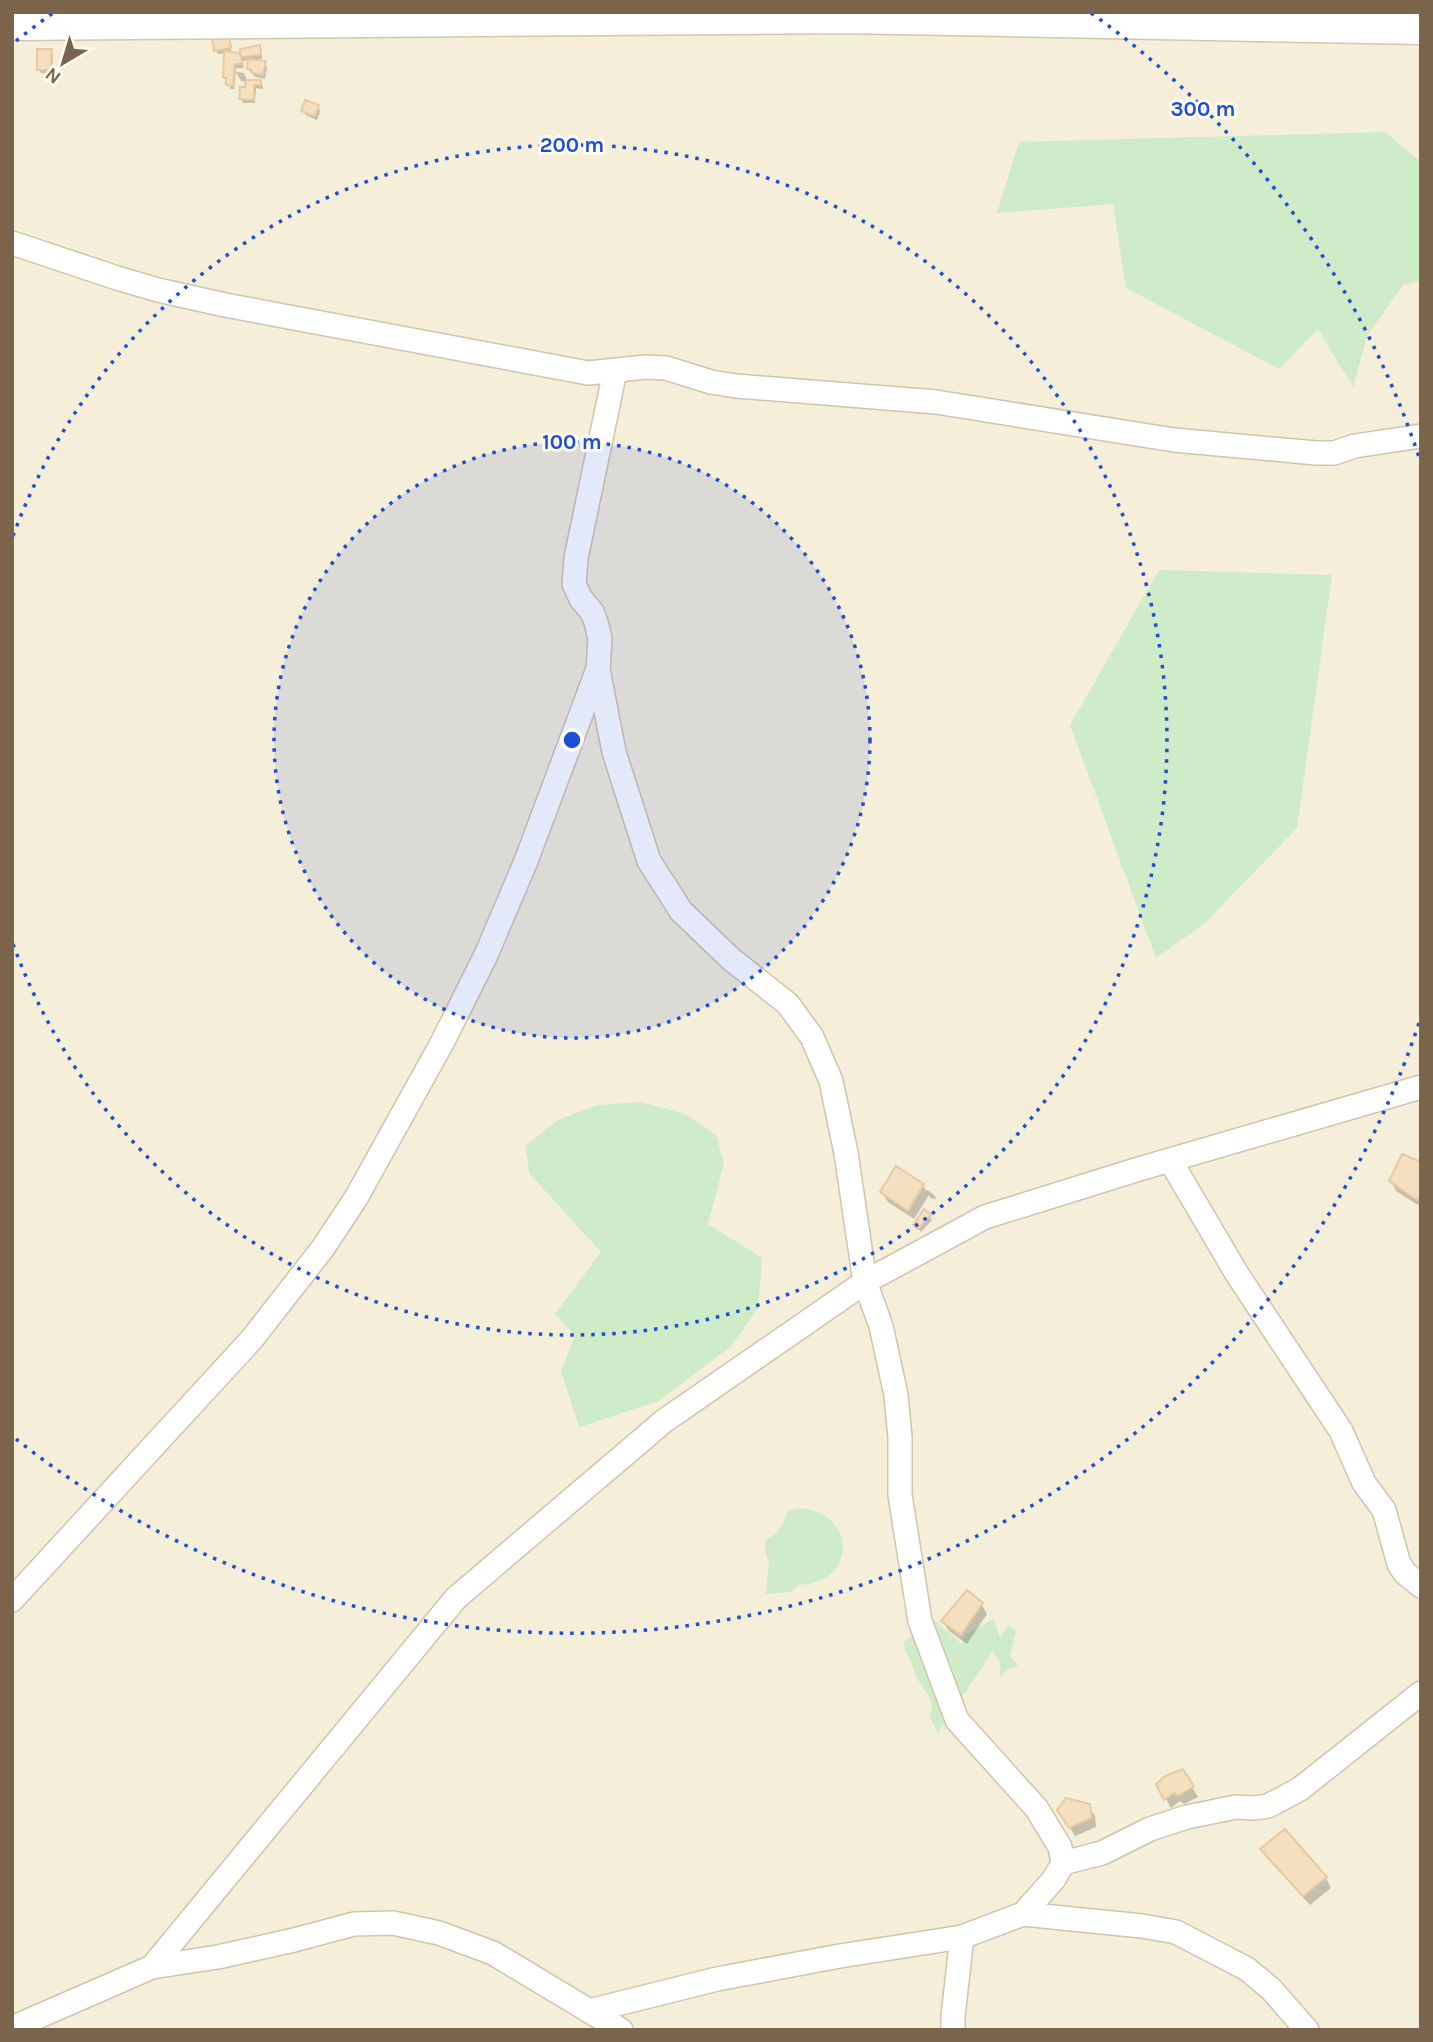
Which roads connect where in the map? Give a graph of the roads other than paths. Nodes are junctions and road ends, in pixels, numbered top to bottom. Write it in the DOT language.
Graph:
graph roads {
  1 [pos="811,15"];
  2 [pos="433,16"];
  3 [pos="998,16"];
  4 [pos="1371,20"];
  5 [pos="12,24"];
  6 [pos="1421,28"];
  7 [pos="12,243"];
  8 [pos="615,370"];
  9 [pos="1421,436"];
  10 [pos="598,669"];
  11 [pos="1421,1087"];
  12 [pos="1170,1160"];
  13 [pos="865,1282"];
  14 [pos="1421,1586"];
  15 [pos="12,1600"];
  16 [pos="1421,1693"];
  17 [pos="1063,1863"];
  18 [pos="1023,1914"];
  19 [pos="962,1937"];
  20 [pos="152,1967"];
  21 [pos="589,2011"];
  22 [pos="12,2028"];
  23 [pos="621,2030"];
  24 [pos="953,2030"];
  25 [pos="1307,2030"];
  1 -- 2 [label="street"];
  1 -- 3 [label="street"];
  2 -- 5 [label="street"];
  3 -- 4 [label="street"];
  4 -- 6 [label="street"];
  7 -- 8 [label="street"];
  8 -- 9 [label="street"];
  8 -- 10 [label="street"];
  10 -- 13 [label="street"];
  10 -- 15 [label="street"];
  11 -- 12 [label="street"];
  12 -- 13 [label="street"];
  12 -- 14 [label="street"];
  13 -- 17 [label="street"];
  13 -- 20 [label="street"];
  16 -- 17 [label="street"];
  17 -- 18 [label="street"];
  18 -- 19 [label="street"];
  18 -- 25 [label="street"];
  19 -- 21 [label="street"];
  19 -- 24 [label="street"];
  20 -- 21 [label="street"];
  20 -- 22 [label="street"];
  21 -- 23 [label="street"];
}
